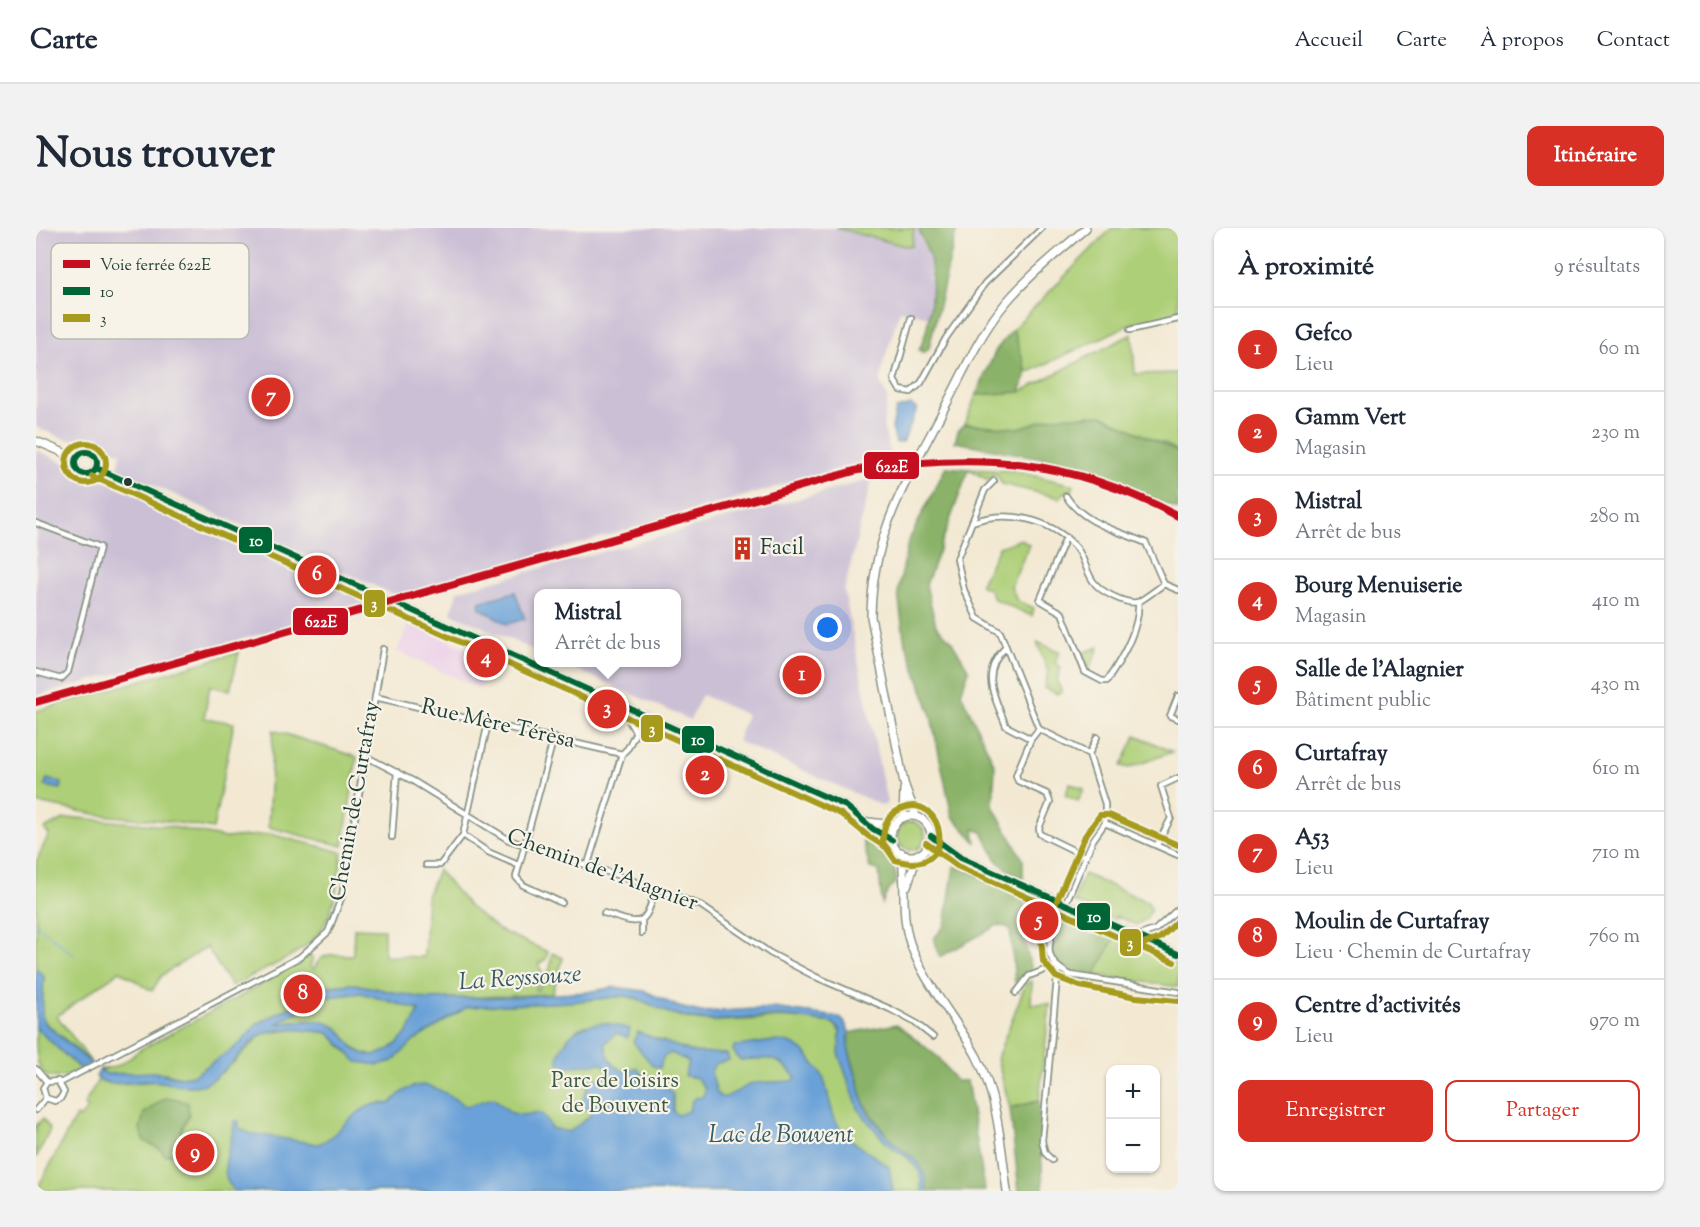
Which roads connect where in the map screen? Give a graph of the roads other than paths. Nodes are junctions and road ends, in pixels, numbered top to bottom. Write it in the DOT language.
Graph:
graph roads {
  1 [pos="1042,228"];
  2 [pos="1086,228"];
  3 [pos="911,318"];
  4 [pos="1178,319"];
  5 [pos="1130,330"];
  6 [pos="36,441"];
  7 [pos="76,458"];
  8 [pos="96,468"];
  9 [pos="994,481"];
  10 [pos="1066,496"];
  11 [pos="972,522"];
  12 [pos="36,523"];
  13 [pos="1066,537"];
  14 [pos="1164,584"];
  15 [pos="1178,590"];
  16 [pos="1138,602"];
  17 [pos="1006,647"];
  18 [pos="383,649"];
  19 [pos="534,665"];
  20 [pos="538,667"];
  21 [pos="36,672"];
  22 [pos="1178,696"];
  23 [pos="375,697"];
  24 [pos="618,703"];
  25 [pos="644,715"];
  26 [pos="1178,719"];
  27 [pos="488,723"];
  28 [pos="666,725"];
  29 [pos="1039,729"];
  30 [pos="635,731"];
  31 [pos="554,737"];
  32 [pos="1097,737"];
  33 [pos="1031,739"];
  34 [pos="622,754"];
  35 [pos="1089,754"];
  36 [pos="365,756"];
  37 [pos="397,772"];
  38 [pos="1178,778"];
  39 [pos="904,783"];
  40 [pos="468,816"];
  41 [pos="916,816"];
  42 [pos="903,818"];
  43 [pos="1171,818"];
  44 [pos="1178,821"];
  45 [pos="866,822"];
  46 [pos="1105,823"];
  47 [pos="895,825"];
  48 [pos="463,835"];
  49 [pos="931,836"];
  50 [pos="392,837"];
  51 [pos="892,840"];
  52 [pos="1157,844"];
  53 [pos="525,847"];
  54 [pos="926,848"];
  55 [pos="901,852"];
  56 [pos="918,854"];
  57 [pos="1178,855"];
  58 [pos="1085,856"];
  59 [pos="961,858"];
  60 [pos="426,865"];
  61 [pos="518,865"];
  62 [pos="587,867"];
  63 [pos="655,890"];
  64 [pos="904,894"];
  65 [pos="562,903"];
  66 [pos="1178,909"];
  67 [pos="604,913"];
  68 [pos="642,922"];
  69 [pos="1155,930"];
  70 [pos="642,933"];
  71 [pos="1137,936"];
  72 [pos="1157,945"];
  73 [pos="1178,954"];
  74 [pos="1057,967"];
  75 [pos="1178,992"];
  76 [pos="1016,993"];
  77 [pos="933,1037"];
  78 [pos="36,1069"];
  79 [pos="47,1082"];
  80 [pos="60,1083"];
  81 [pos="46,1098"];
  82 [pos="36,1110"];
  83 [pos="1052,1160"];
  84 [pos="1006,1191"];
  1 -- 3 [label="street"];
  2 -- 39 [label="main road"];
  4 -- 5 [label="street"];
  6 -- 7 [label="main road"];
  7 -- 8 [label="main road"];
  7 -- 8 [label="main road"];
  8 -- 19 [label="main road"];
  9 -- 11 [label="street"];
  10 -- 14 [label="street"];
  11 -- 13 [label="street"];
  11 -- 17 [label="street"];
  12 -- 21 [label="street"];
  13 -- 16 [label="street"];
  13 -- 16 [label="street"];
  14 -- 15 [label="street"];
  14 -- 16 [label="street"];
  17 -- 29 [label="street"];
  17 -- 33 [label="street"];
  18 -- 23 [label="street, Chemin de Curtafray"];
  20 -- 24 [label="main road"];
  22 -- 26 [label="street"];
  23 -- 27 [label="street, Rue Mère Térèsa"];
  23 -- 36 [label="street, Chemin de Curtafray"];
  24 -- 25 [label="main road"];
  24 -- 30 [label="street"];
  25 -- 28 [label="main road"];
  25 -- 30 [label="street"];
  27 -- 31 [label="street, Rue Mère Térèsa"];
  27 -- 40 [label="street"];
  28 -- 30 [label="street"];
  28 -- 45 [label="main road"];
  29 -- 33 [label="street"];
  29 -- 35 [label="street"];
  30 -- 34 [label="street"];
  31 -- 34 [label="street, Rue Mère Térèsa"];
  31 -- 53 [label="street"];
  32 -- 35 [label="street"];
  33 -- 58 [label="street"];
  34 -- 62 [label="street"];
  35 -- 46 [label="street"];
  36 -- 37 [label="street, Chemin de l'Alagnier"];
  36 -- 80 [label="street, Chemin de Curtafray"];
  37 -- 40 [label="street, Chemin de l'Alagnier"];
  37 -- 50 [label="street"];
  38 -- 43 [label="street"];
  39 -- 41 [label="main road"];
  39 -- 42 [label="main road"];
  40 -- 48 [label="street"];
  40 -- 53 [label="street, Chemin de l'Alagnier"];
  41 -- 42 [label="main road"];
  41 -- 49 [label="main road"];
  42 -- 47 [label="main road"];
  43 -- 44 [label="street"];
  43 -- 52 [label="street"];
  45 -- 47 [label="main road"];
  45 -- 51 [label="main road"];
  46 -- 52 [label="street"];
  46 -- 58 [label="street"];
  47 -- 51 [label="main road"];
  48 -- 60 [label="street"];
  48 -- 61 [label="street"];
  49 -- 54 [label="main road"];
  49 -- 59 [label="main road"];
  51 -- 55 [label="main road"];
  52 -- 57 [label="street"];
  53 -- 61 [label="street"];
  53 -- 62 [label="street, Chemin de l'Alagnier"];
  54 -- 56 [label="main road"];
  54 -- 59 [label="main road"];
  55 -- 56 [label="main road"];
  55 -- 64 [label="main road"];
  56 -- 64 [label="main road"];
  58 -- 74 [label="street, bridge"];
  59 -- 71 [label="main road"];
  61 -- 65 [label="street"];
  62 -- 63 [label="street, Chemin de l'Alagnier"];
  63 -- 68 [label="street"];
  63 -- 77 [label="street, Chemin de l'Alagnier"];
  64 -- 84 [label="main road"];
  66 -- 69 [label="street"];
  67 -- 68 [label="street"];
  68 -- 70 [label="street"];
  69 -- 71 [label="street"];
  69 -- 72 [label="street"];
  71 -- 72 [label="main road"];
  72 -- 73 [label="main road"];
  74 -- 75 [label="street"];
  74 -- 76 [label="street"];
  74 -- 83 [label="street"];
  78 -- 79 [label="street"];
  79 -- 80 [label="street"];
  79 -- 81 [label="street"];
  80 -- 81 [label="street"];
  81 -- 82 [label="street"];
}
